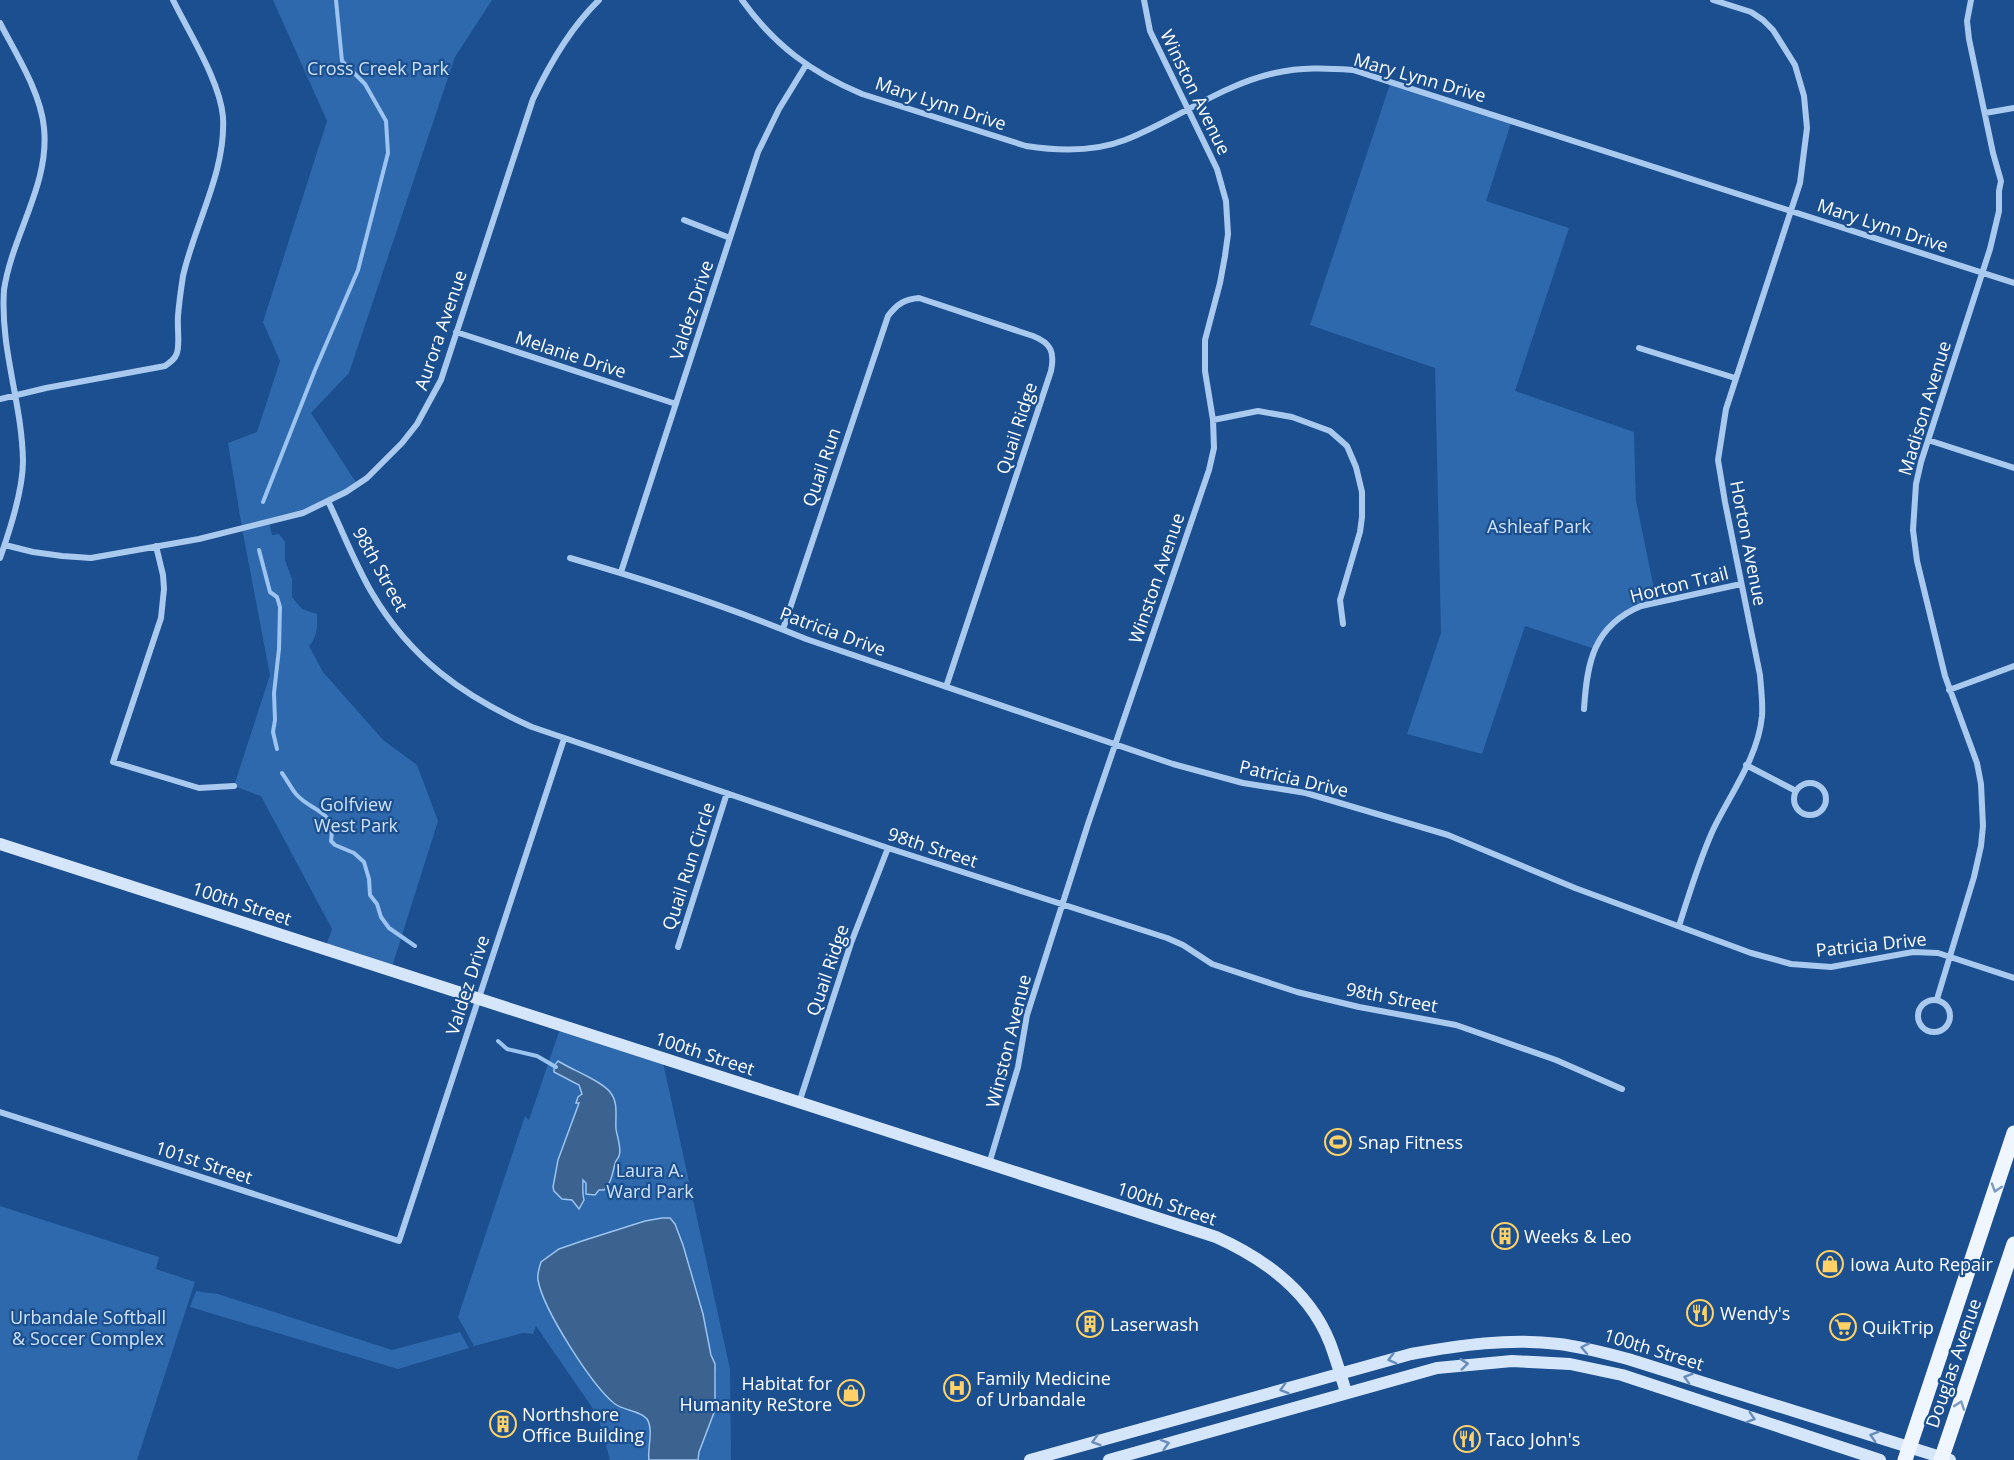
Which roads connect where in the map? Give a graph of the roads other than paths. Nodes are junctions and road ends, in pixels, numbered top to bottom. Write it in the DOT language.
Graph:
graph roads {
  1 [pos="173,0"];
  2 [pos="599,0"];
  3 [pos="742,0"];
  4 [pos="1144,0"];
  5 [pos="1713,0"];
  6 [pos="1971,0"];
  7 [pos="0,24"];
  8 [pos="8,39"];
  9 [pos="0,44"];
  10 [pos="806,65"];
  11 [pos="2014,108"];
  12 [pos="1188,109"];
  13 [pos="1985,113"];
  14 [pos="1790,210"];
  15 [pos="684,220"];
  16 [pos="730,238"];
  17 [pos="1982,273"];
  18 [pos="2014,283"];
  19 [pos="888,316"];
  20 [pos="456,332"];
  21 [pos="1639,348"];
  22 [pos="1735,378"];
  23 [pos="13,396"];
  24 [pos="0,399"];
  25 [pos="676,404"];
  26 [pos="1213,420"];
  27 [pos="1928,440"];
  28 [pos="2014,468"];
  29 [pos="328,501"];
  30 [pos="5,545"];
  31 [pos="156,546"];
  32 [pos="0,558"];
  33 [pos="570,558"];
  34 [pos="621,572"];
  35 [pos="1741,584"];
  36 [pos="1343,624"];
  37 [pos="783,629"];
  38 [pos="2014,666"];
  39 [pos="946,687"];
  40 [pos="1949,690"];
  41 [pos="1584,709"];
  42 [pos="564,739"];
  43 [pos="1115,745"];
  44 [pos="1746,765"];
  45 [pos="234,786"];
  46 [pos="1796,791"];
  47 [pos="727,793"];
  48 [pos="0,844"];
  49 [pos="888,849"];
  50 [pos="1062,905"];
  51 [pos="1679,926"];
  52 [pos="678,947"];
  53 [pos="1950,956"];
  54 [pos="2014,978"];
  55 [pos="479,999"];
  56 [pos="1937,999"];
  57 [pos="1622,1089"];
  58 [pos="799,1103"];
  59 [pos="0,1112"];
  60 [pos="2014,1133"];
  61 [pos="989,1164"];
  62 [pos="399,1241"];
  63 [pos="2014,1244"];
  64 [pos="1340,1373"];
  65 [pos="1346,1392"];
  66 [pos="1907,1454"];
  67 [pos="1944,1459"];
  68 [pos="1030,1460"];
  69 [pos="1109,1460"];
  70 [pos="1880,1460"];
  1 -- 23 [label="street"];
  2 -- 20 [label="street, Aurora Avenue"];
  3 -- 10 [label="street, Mary Lynn Drive"];
  4 -- 12 [label="street, Winston Avenue"];
  5 -- 14 [label="street, Horton Avenue"];
  6 -- 13 [label="street, Madison Avenue"];
  7 -- 8 [label="street"];
  8 -- 9 [label="street"];
  8 -- 23 [label="street"];
  10 -- 12 [label="street, Mary Lynn Drive"];
  10 -- 16 [label="street, Valdez Drive"];
  11 -- 13 [label="street"];
  12 -- 14 [label="street, Mary Lynn Drive"];
  12 -- 26 [label="street, Winston Avenue"];
  13 -- 17 [label="street, Madison Avenue"];
  14 -- 17 [label="street, Mary Lynn Drive"];
  14 -- 22 [label="street, Horton Avenue"];
  15 -- 16 [label="street"];
  16 -- 25 [label="street, Valdez Drive"];
  17 -- 18 [label="street, Mary Lynn Drive"];
  17 -- 27 [label="street, Madison Avenue"];
  19 -- 37 [label="street, Quail Run"];
  19 -- 39 [label="street, Quail Ridge"];
  20 -- 25 [label="street, Melanie Drive"];
  20 -- 29 [label="street, Aurora Avenue"];
  21 -- 22 [label="street"];
  22 -- 35 [label="street, Horton Avenue"];
  23 -- 24 [label="street"];
  23 -- 30 [label="street"];
  25 -- 34 [label="street, Valdez Drive"];
  26 -- 36 [label="street"];
  26 -- 43 [label="street, Winston Avenue"];
  27 -- 28 [label="street"];
  27 -- 40 [label="street, Madison Avenue"];
  29 -- 31 [label="street, Aurora Avenue"];
  29 -- 42 [label="street, 98th Street"];
  30 -- 31 [label="street, Aurora Avenue"];
  30 -- 32 [label="street"];
  31 -- 45 [label="street"];
  33 -- 34 [label="street, Patricia Drive"];
  34 -- 37 [label="street, Patricia Drive"];
  35 -- 41 [label="street, Horton Trail"];
  35 -- 44 [label="street, Horton Avenue"];
  37 -- 39 [label="street, Patricia Drive"];
  38 -- 40 [label="street"];
  39 -- 43 [label="street, Patricia Drive"];
  40 -- 53 [label="street, Madison Avenue"];
  42 -- 47 [label="street, 98th Street"];
  42 -- 55 [label="street, Valdez Drive"];
  43 -- 50 [label="street, Winston Avenue"];
  43 -- 51 [label="street, Patricia Drive"];
  44 -- 46 [label="street"];
  44 -- 51 [label="street, Horton Avenue"];
  46 -- 46 [label="street"];
  47 -- 49 [label="street, 98th Street"];
  47 -- 52 [label="street, Quail Run Circle"];
  48 -- 55 [label="main road, 100th Street"];
  49 -- 50 [label="street, 98th Street"];
  49 -- 58 [label="street, Quail Ridge"];
  50 -- 57 [label="street, 98th Street"];
  50 -- 61 [label="street, Winston Avenue"];
  51 -- 53 [label="street, Patricia Drive"];
  53 -- 54 [label="street, Patricia Drive"];
  53 -- 56 [label="street, Madison Avenue"];
  55 -- 58 [label="main road, 100th Street"];
  55 -- 62 [label="street, Valdez Drive"];
  56 -- 56 [label="street"];
  58 -- 61 [label="main road, 100th Street"];
  59 -- 62 [label="street, 101st Street"];
  60 -- 66 [label="main road, Douglas Avenue, one-way"];
  61 -- 64 [label="main road, 100th Street"];
  67 -- 63 [label="main road, Douglas Avenue, one-way"];
  64 -- 65 [label="main road, 100th Street"];
  66 -- 64 [label="main road, 100th Street, one-way"];
  64 -- 68 [label="main road, one-way"];
  69 -- 65 [label="main road, one-way"];
  65 -- 70 [label="main road, 100th Street, one-way"];
  66 -- 67 [label="main road, 100th Street"];
}
